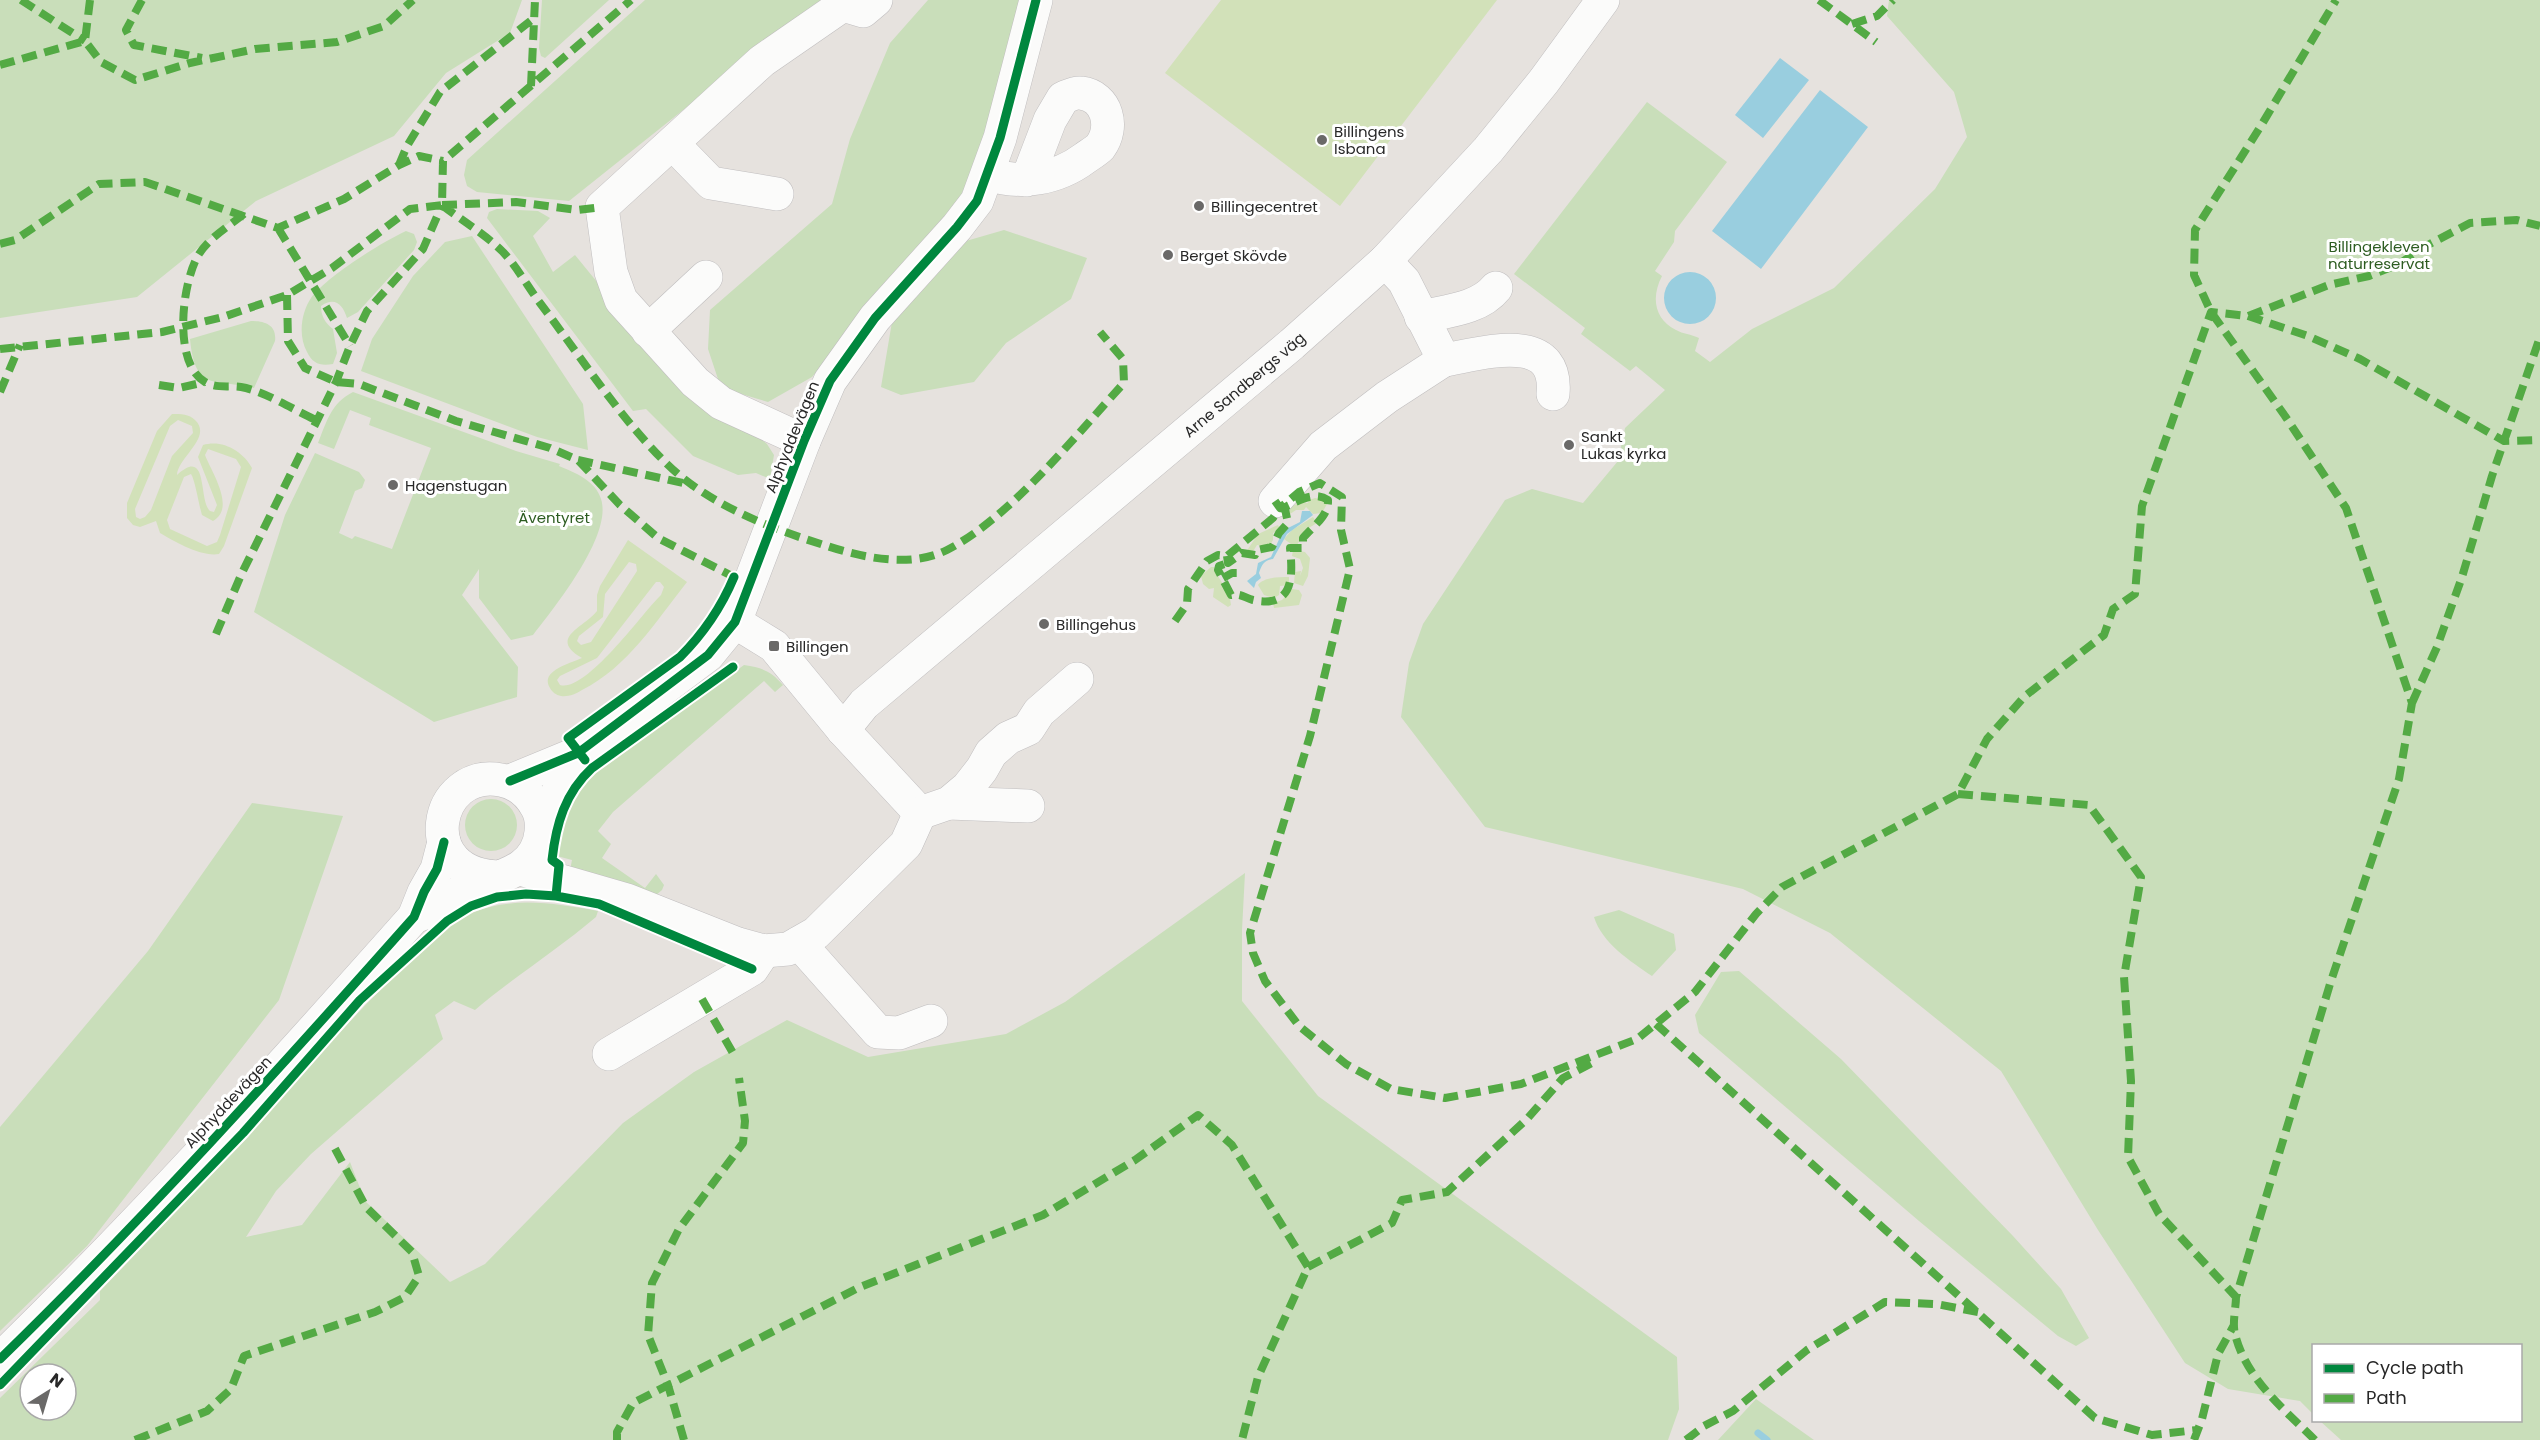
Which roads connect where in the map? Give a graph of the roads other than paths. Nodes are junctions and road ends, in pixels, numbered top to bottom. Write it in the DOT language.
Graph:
graph roads {
  1 [pos="876,0"];
  2 [pos="1036,0"];
  3 [pos="1603,0"];
  4 [pos="673,144"];
  5 [pos="988,174"];
  6 [pos="1027,180"];
  7 [pos="777,194"];
  8 [pos="1386,261"];
  9 [pos="706,278"];
  10 [pos="1496,288"];
  11 [pos="1421,317"];
  12 [pos="648,331"];
  13 [pos="1444,360"];
  14 [pos="1553,394"];
  15 [pos="804,441"];
  16 [pos="1275,501"];
  17 [pos="735,622"];
  18 [pos="1077,679"];
  19 [pos="843,730"];
  20 [pos="578,753"];
  21 [pos="510,781"];
  22 [pos="1028,806"];
  23 [pos="934,808"];
  24 [pos="542,823"];
  25 [pos="444,842"];
  26 [pos="511,873"];
  27 [pos="414,917"];
  28 [pos="799,943"];
  29 [pos="764,951"];
  30 [pos="931,1021"];
  31 [pos="609,1054"];
  32 [pos="0,1359"];
  1 -- 4 [label="street"];
  2 -- 5 [label="street, Alphyddevägen"];
  3 -- 8 [label="street, Arne Sandbergs väg"];
  4 -- 7 [label="street"];
  4 -- 12 [label="street"];
  5 -- 6 [label="street"];
  5 -- 15 [label="street, Alphyddevägen"];
  8 -- 11 [label="street"];
  8 -- 19 [label="street, Arne Sandbergs väg"];
  9 -- 12 [label="street"];
  10 -- 11 [label="street"];
  11 -- 13 [label="street"];
  12 -- 15 [label="street"];
  13 -- 14 [label="street"];
  13 -- 16 [label="street"];
  15 -- 17 [label="street, Alphyddevägen"];
  17 -- 19 [label="street"];
  17 -- 20 [label="street, Alphyddevägen"];
  18 -- 23 [label="street"];
  19 -- 23 [label="street"];
  20 -- 21 [label="street, Alphyddevägen"];
  20 -- 24 [label="street, Alphyddevägen"];
  21 -- 24 [label="street"];
  21 -- 25 [label="street"];
  22 -- 23 [label="street"];
  23 -- 28 [label="street"];
  24 -- 26 [label="street"];
  25 -- 26 [label="street"];
  25 -- 27 [label="street, Alphyddevägen"];
  26 -- 27 [label="street, Alphyddevägen"];
  26 -- 29 [label="street"];
  27 -- 32 [label="street, Alphyddevägen"];
  28 -- 29 [label="street"];
  28 -- 30 [label="street"];
  29 -- 31 [label="street"];
}
